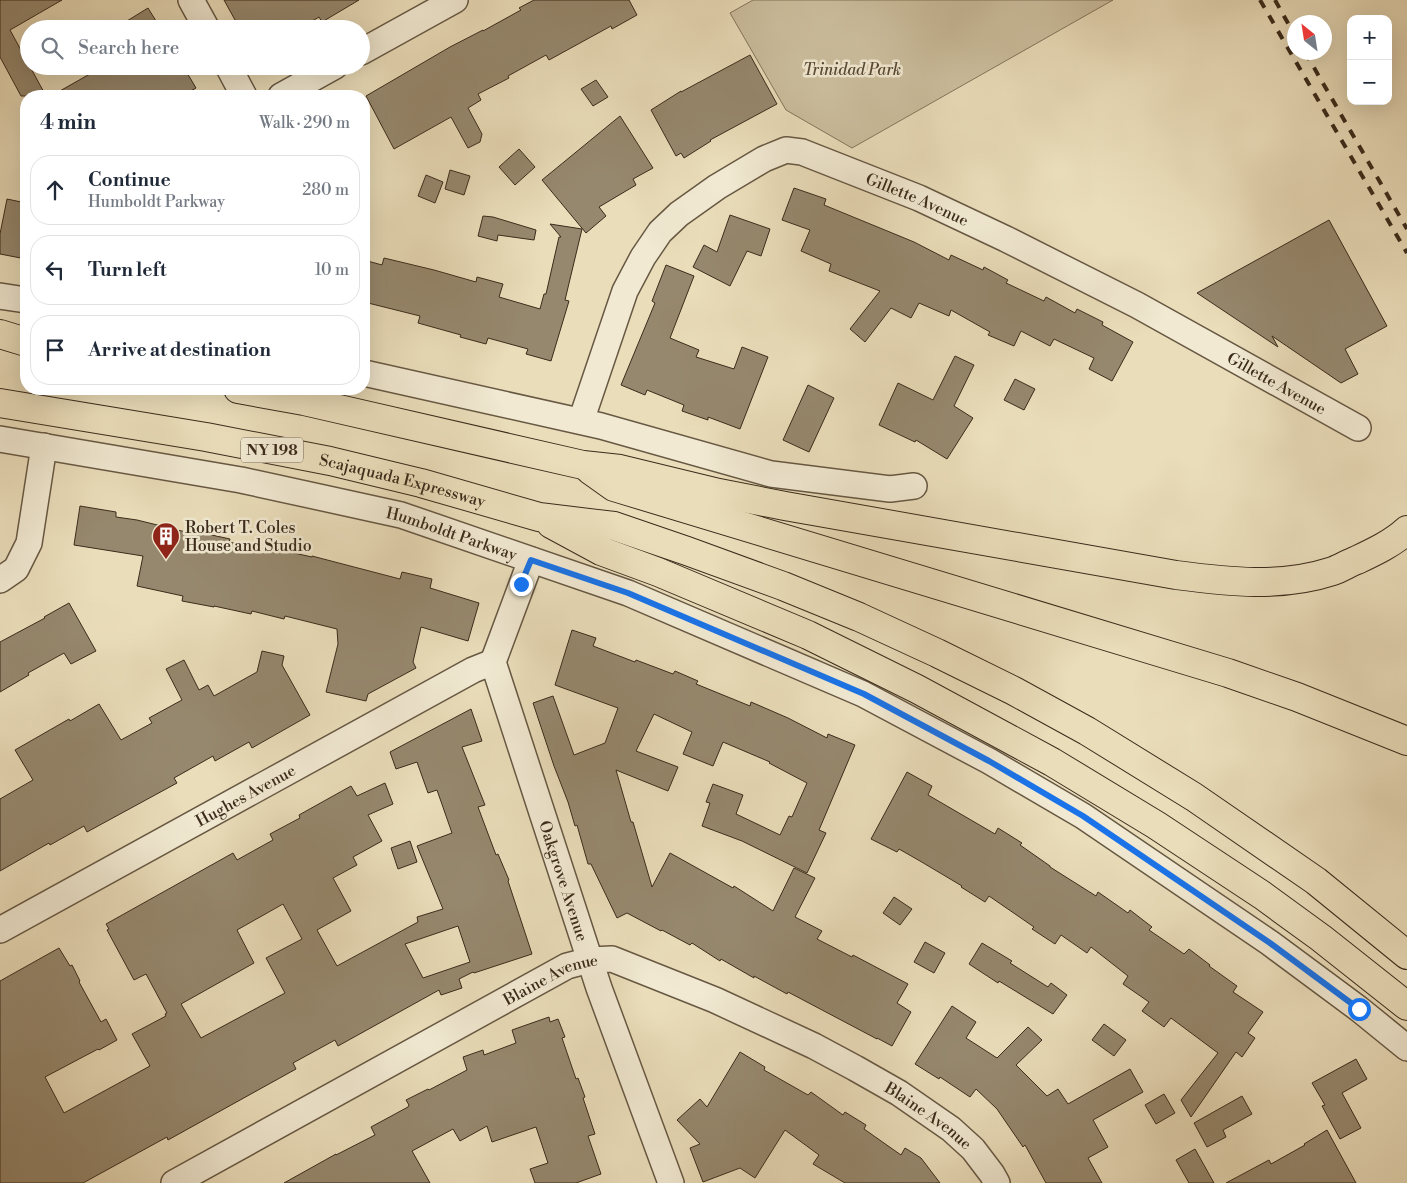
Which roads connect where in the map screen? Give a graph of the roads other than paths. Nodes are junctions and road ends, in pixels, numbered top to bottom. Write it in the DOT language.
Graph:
graph roads {
  1 [pos="191,0"];
  2 [pos="454,0"];
  3 [pos="202,20"];
  4 [pos="370,47"];
  5 [pos="233,75"];
  6 [pos="319,75"];
  7 [pos="241,90"];
  8 [pos="292,90"];
  9 [pos="0,296"];
  10 [pos="20,299"];
  11 [pos="0,334"];
  12 [pos="20,340"];
  13 [pos="0,347"];
  14 [pos="20,350"];
  15 [pos="370,374"];
  16 [pos="268,395"];
  17 [pos="0,402"];
  18 [pos="581,421"];
  19 [pos="1358,428"];
  20 [pos="0,439"];
  21 [pos="44,446"];
  22 [pos="583,465"];
  23 [pos="914,486"];
  24 [pos="539,517"];
  25 [pos="1407,530"];
  26 [pos="531,560"];
  27 [pos="0,580"];
  28 [pos="493,662"];
  29 [pos="1407,741"];
  30 [pos="0,930"];
  31 [pos="1407,955"];
  32 [pos="590,960"];
  33 [pos="1407,1006"];
  34 [pos="1407,1048"];
  35 [pos="174,1183"];
  36 [pos="671,1183"];
  37 [pos="997,1183"];
  1 -- 3 [label="street"];
  2 -- 4 [label="street"];
  5 -- 7 [label="street"];
  6 -- 8 [label="street"];
  9 -- 10 [label="street"];
  11 -- 12 [label="highway"];
  13 -- 14 [label="highway"];
  15 -- 18 [label="street"];
  16 -- 22 [label="highway"];
  17 -- 24 [label="highway, Scajaquada Expressway / NY 198"];
  18 -- 19 [label="street, Gillette Avenue"];
  18 -- 23 [label="street"];
  20 -- 21 [label="street, Humboldt Parkway"];
  21 -- 26 [label="street, Humboldt Parkway"];
  21 -- 27 [label="street"];
  22 -- 25 [label="highway"];
  22 -- 29 [label="highway"];
  24 -- 31 [label="highway"];
  24 -- 33 [label="highway"];
  26 -- 28 [label="street"];
  26 -- 34 [label="street, Humboldt Parkway"];
  28 -- 30 [label="street, Hughes Avenue"];
  28 -- 32 [label="street, Oakgrove Avenue"];
  32 -- 35 [label="street, Blaine Avenue"];
  32 -- 36 [label="street, Oakgrove Avenue"];
  32 -- 37 [label="street, Blaine Avenue"];
}
